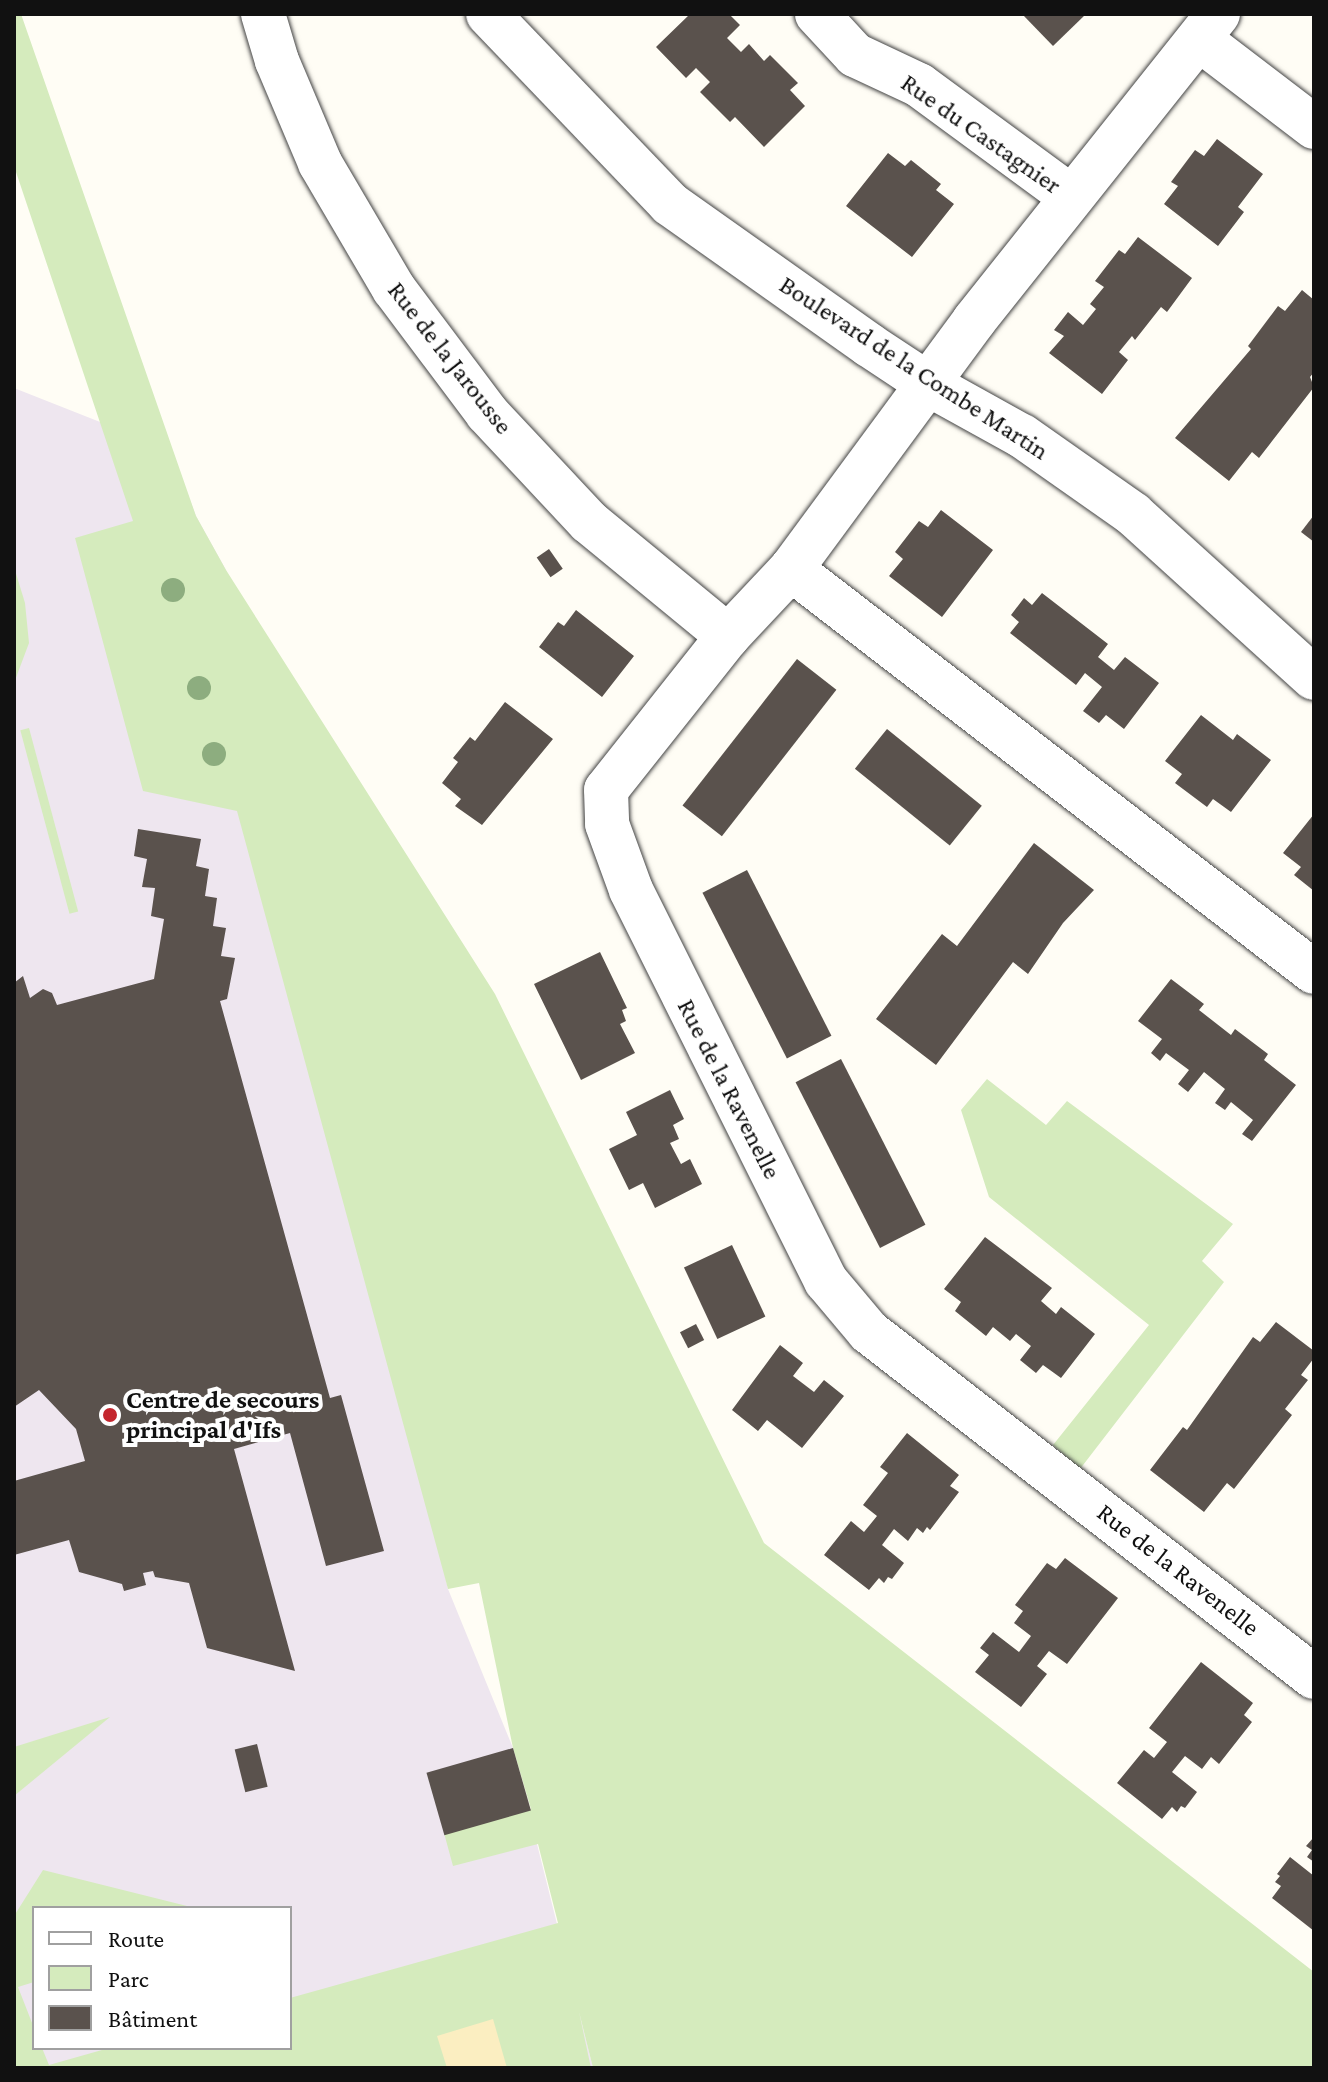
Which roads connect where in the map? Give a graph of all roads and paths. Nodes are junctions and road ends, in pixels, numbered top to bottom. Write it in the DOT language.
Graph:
graph roads {
  1 [pos="263,14"];
  2 [pos="488,14"];
  3 [pos="817,14"];
  4 [pos="1208,26"];
  5 [pos="1314,127"];
  6 [pos="1070,196"];
  7 [pos="928,384"];
  8 [pos="791,569"];
  9 [pos="728,636"];
  10 [pos="1314,678"];
  11 [pos="1314,972"];
  12 [pos="1314,1677"];
  1 -- 9 [label="street, Rue de la Jarousse"];
  2 -- 7 [label="street, Boulevard de la Combe Martin"];
  3 -- 6 [label="street, Rue du Castagnier"];
  4 -- 5 [label="street"];
  4 -- 6 [label="street, Rue du Castagnier"];
  6 -- 7 [label="street, Rue du Castagnier"];
  7 -- 8 [label="street, Rue de la Ravenelle"];
  7 -- 10 [label="street, Boulevard de la Combe Martin"];
  8 -- 9 [label="street, Rue de la Ravenelle"];
  8 -- 11 [label="street"];
  9 -- 12 [label="street, Rue de la Ravenelle"];
}
